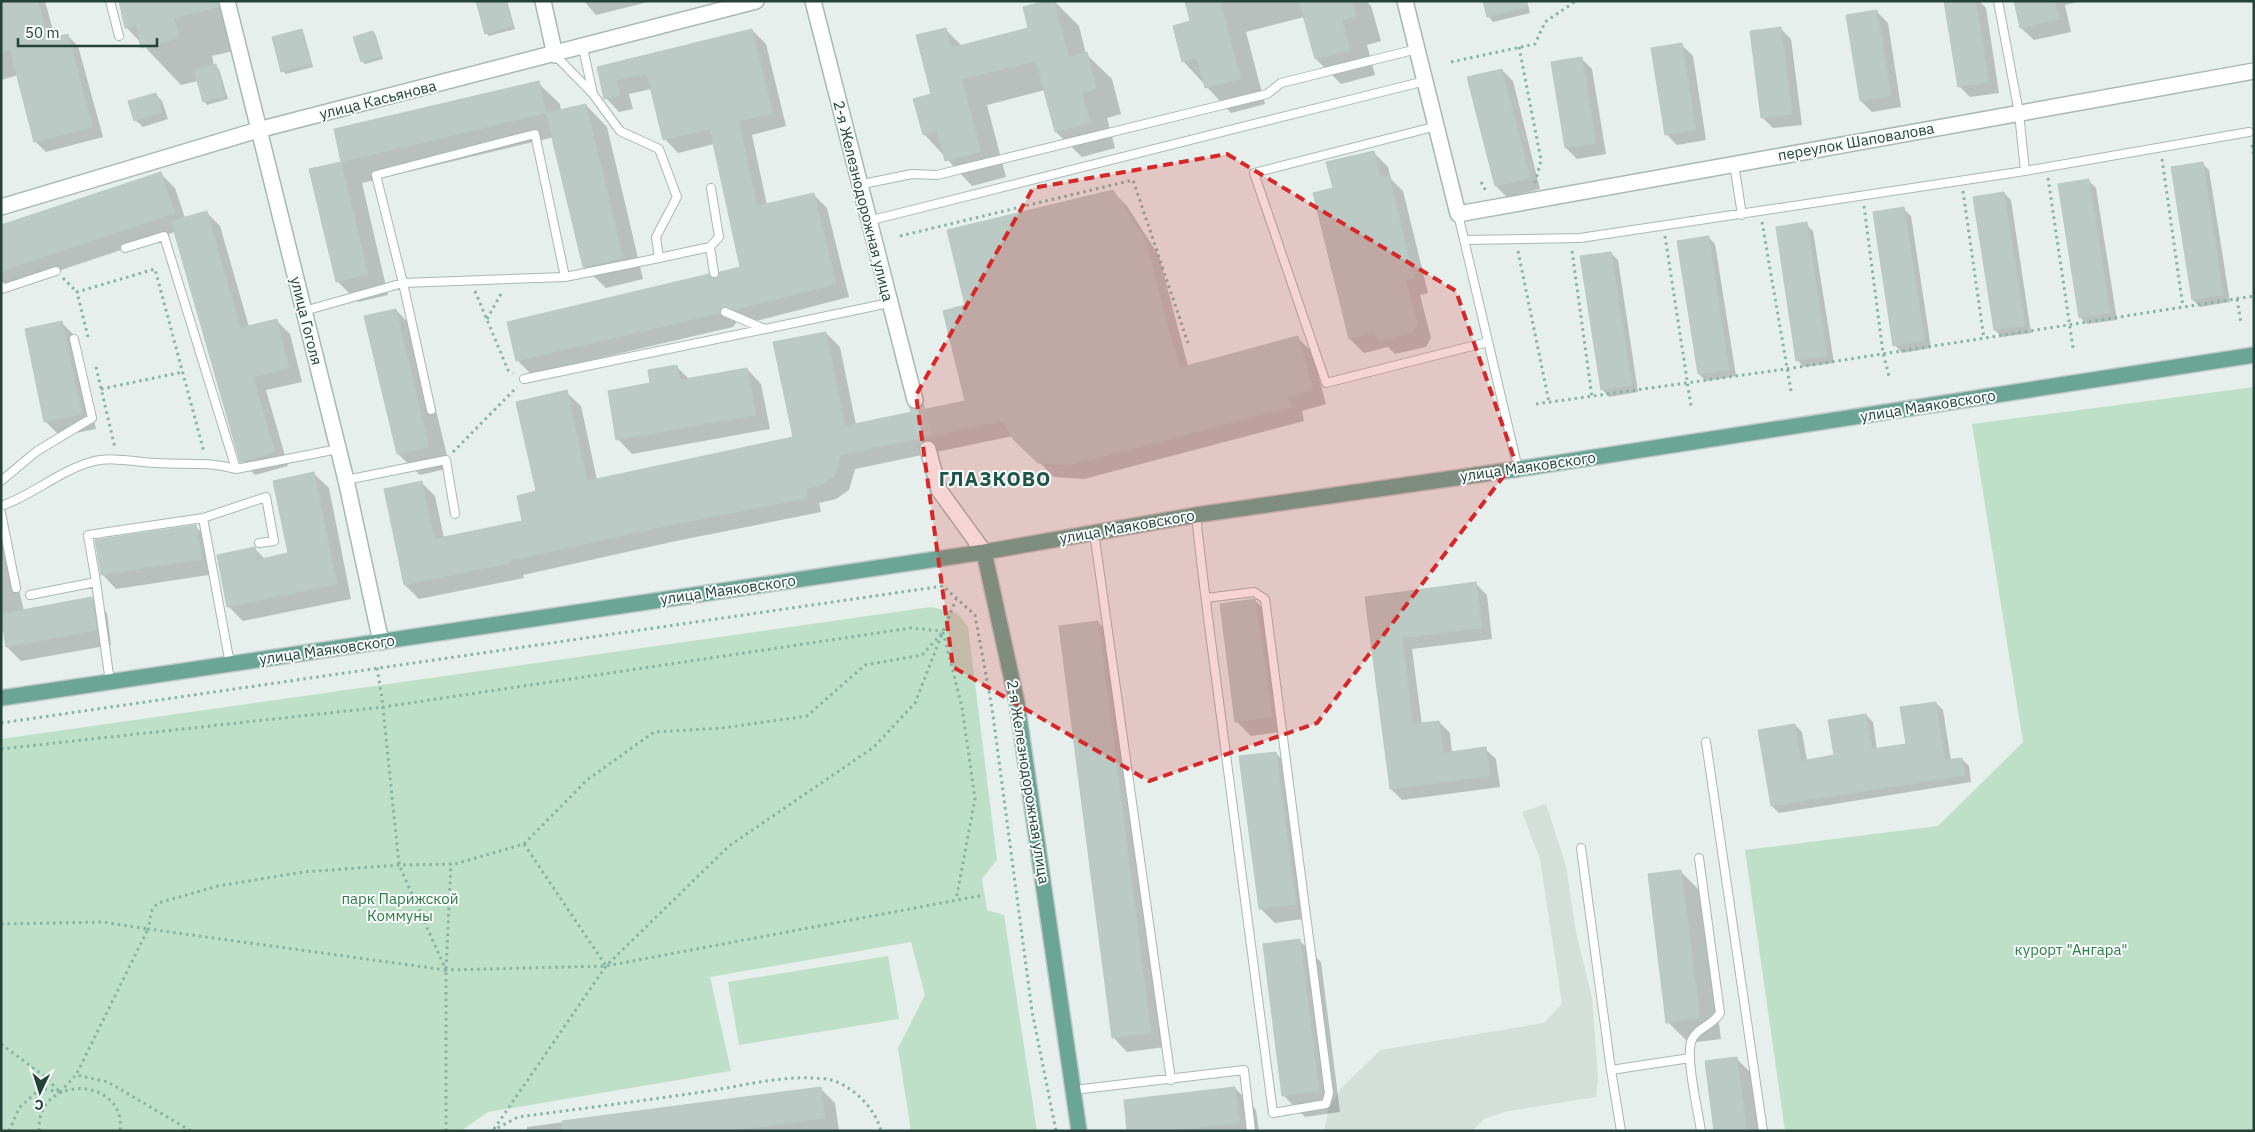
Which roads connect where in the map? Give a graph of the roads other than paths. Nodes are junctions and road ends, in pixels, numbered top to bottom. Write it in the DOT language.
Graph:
graph roads {
  1 [pos="110,1"];
  2 [pos="227,1"];
  3 [pos="544,1"];
  4 [pos="756,1"];
  5 [pos="813,1"];
  6 [pos="1405,1"];
  7 [pos="1998,1"];
  8 [pos="119,36"];
  9 [pos="583,48"];
  10 [pos="1417,49"];
  11 [pos="555,55"];
  12 [pos="2254,71"];
  13 [pos="1425,81"];
  14 [pos="593,94"];
  15 [pos="2018,113"];
  16 [pos="1437,126"];
  17 [pos="258,130"];
  18 [pos="2249,132"];
  19 [pos="1734,164"];
  20 [pos="2025,171"];
  21 [pos="858,185"];
  22 [pos="711,188"];
  23 [pos="1,207"];
  24 [pos="1458,214"];
  25 [pos="1742,215"];
  26 [pos="868,221"];
  27 [pos="1464,240"];
  28 [pos="125,248"];
  29 [pos="710,248"];
  30 [pos="659,258"];
  31 [pos="56,272"];
  32 [pos="714,273"];
  33 [pos="565,277"];
  34 [pos="403,283"];
  35 [pos="1,286"];
  36 [pos="889,303"];
  37 [pos="304,311"];
  38 [pos="725,312"];
  39 [pos="765,329"];
  40 [pos="74,339"];
  41 [pos="1488,342"];
  42 [pos="2254,355"];
  43 [pos="524,379"];
  44 [pos="915,400"];
  45 [pos="431,410"];
  46 [pos="338,448"];
  47 [pos="928,449"];
  48 [pos="236,469"];
  49 [pos="1518,469"];
  50 [pos="346,480"];
  51 [pos="1,482"];
  52 [pos="1,506"];
  53 [pos="1,513"];
  54 [pos="456,514"];
  55 [pos="1196,515"];
  56 [pos="203,518"];
  57 [pos="1094,532"];
  58 [pos="260,543"];
  59 [pos="984,552"];
  60 [pos="96,582"];
  61 [pos="16,588"];
  62 [pos="30,595"];
  63 [pos="1206,598"];
  64 [pos="381,642"];
  65 [pos="230,664"];
  66 [pos="110,682"];
  67 [pos="1,698"];
  68 [pos="1706,742"];
  69 [pos="1581,848"];
  70 [pos="1699,858"];
  71 [pos="1690,1058"];
  72 [pos="1612,1070"];
  73 [pos="1171,1080"];
  74 [pos="1074,1090"];
  75 [pos="1079,1131"];
  76 [pos="1251,1131"];
  77 [pos="1621,1131"];
  78 [pos="1701,1131"];
  79 [pos="1763,1131"];
  1 -- 8 [label="lane"];
  2 -- 17 [label="street, улица Гоголя"];
  3 -- 11 [label="street"];
  4 -- 9 [label="street, улица Касьянова"];
  5 -- 21 [label="street, 2-я Железнодорожная улица"];
  6 -- 10 [label="street"];
  7 -- 15 [label="lane"];
  9 -- 11 [label="street, улица Касьянова"];
  9 -- 14 [label="lane"];
  10 -- 13 [label="street"];
  10 -- 21 [label="lane"];
  11 -- 14 [label="lane"];
  11 -- 17 [label="street, улица Касьянова"];
  12 -- 15 [label="street, переулок Шаповалова"];
  13 -- 16 [label="street"];
  13 -- 26 [label="lane"];
  14 -- 30 [label="lane"];
  15 -- 19 [label="street, переулок Шаповалова"];
  15 -- 20 [label="lane"];
  16 -- 24 [label="street"];
  16 -- 41 [label="lane"];
  17 -- 23 [label="street, улица Касьянова"];
  17 -- 37 [label="street, улица Гоголя"];
  18 -- 20 [label="lane"];
  19 -- 24 [label="street, переулок Шаповалова"];
  19 -- 25 [label="lane"];
  20 -- 25 [label="lane"];
  21 -- 26 [label="street, 2-я Железнодорожная улица"];
  22 -- 29 [label="lane"];
  24 -- 27 [label="lane"];
  25 -- 27 [label="lane"];
  26 -- 36 [label="street, 2-я Железнодорожная улица"];
  27 -- 41 [label="lane"];
  28 -- 48 [label="lane"];
  29 -- 30 [label="lane"];
  29 -- 32 [label="lane"];
  30 -- 33 [label="lane"];
  31 -- 35 [label="lane"];
  33 -- 34 [label="lane"];
  33 -- 34 [label="lane"];
  34 -- 37 [label="lane"];
  34 -- 45 [label="lane"];
  36 -- 39 [label="lane"];
  36 -- 44 [label="street, 2-я Железнодорожная улица"];
  37 -- 46 [label="street, улица Гоголя"];
  38 -- 39 [label="lane"];
  39 -- 43 [label="lane"];
  40 -- 51 [label="lane"];
  41 -- 49 [label="lane"];
  42 -- 49 [label="main road, улица Маяковского"];
  46 -- 48 [label="lane"];
  46 -- 50 [label="street, улица Гоголя"];
  47 -- 59 [label="street, 2-я Железнодорожная улица"];
  48 -- 52 [label="lane"];
  49 -- 55 [label="main road, улица Маяковского"];
  50 -- 54 [label="lane"];
  50 -- 64 [label="street, улица Гоголя"];
  53 -- 61 [label="lane"];
  55 -- 57 [label="main road, улица Маяковского"];
  55 -- 63 [label="lane"];
  56 -- 58 [label="lane"];
  56 -- 60 [label="lane"];
  56 -- 65 [label="lane"];
  57 -- 59 [label="main road, улица Маяковского"];
  57 -- 73 [label="lane"];
  59 -- 64 [label="main road, улица Маяковского"];
  59 -- 74 [label="main road, 2-я Железнодорожная улица"];
  60 -- 62 [label="lane"];
  60 -- 66 [label="lane"];
  63 -- 63 [label="lane"];
  64 -- 65 [label="main road, улица Маяковского"];
  65 -- 66 [label="main road, улица Маяковского"];
  66 -- 67 [label="main road, улица Маяковского"];
  68 -- 79 [label="lane"];
  69 -- 72 [label="lane"];
  70 -- 71 [label="lane"];
  71 -- 72 [label="lane"];
  71 -- 78 [label="lane"];
  72 -- 77 [label="lane"];
  73 -- 74 [label="lane"];
  73 -- 76 [label="lane"];
  74 -- 75 [label="main road, 2-я Железнодорожная улица"];
}
